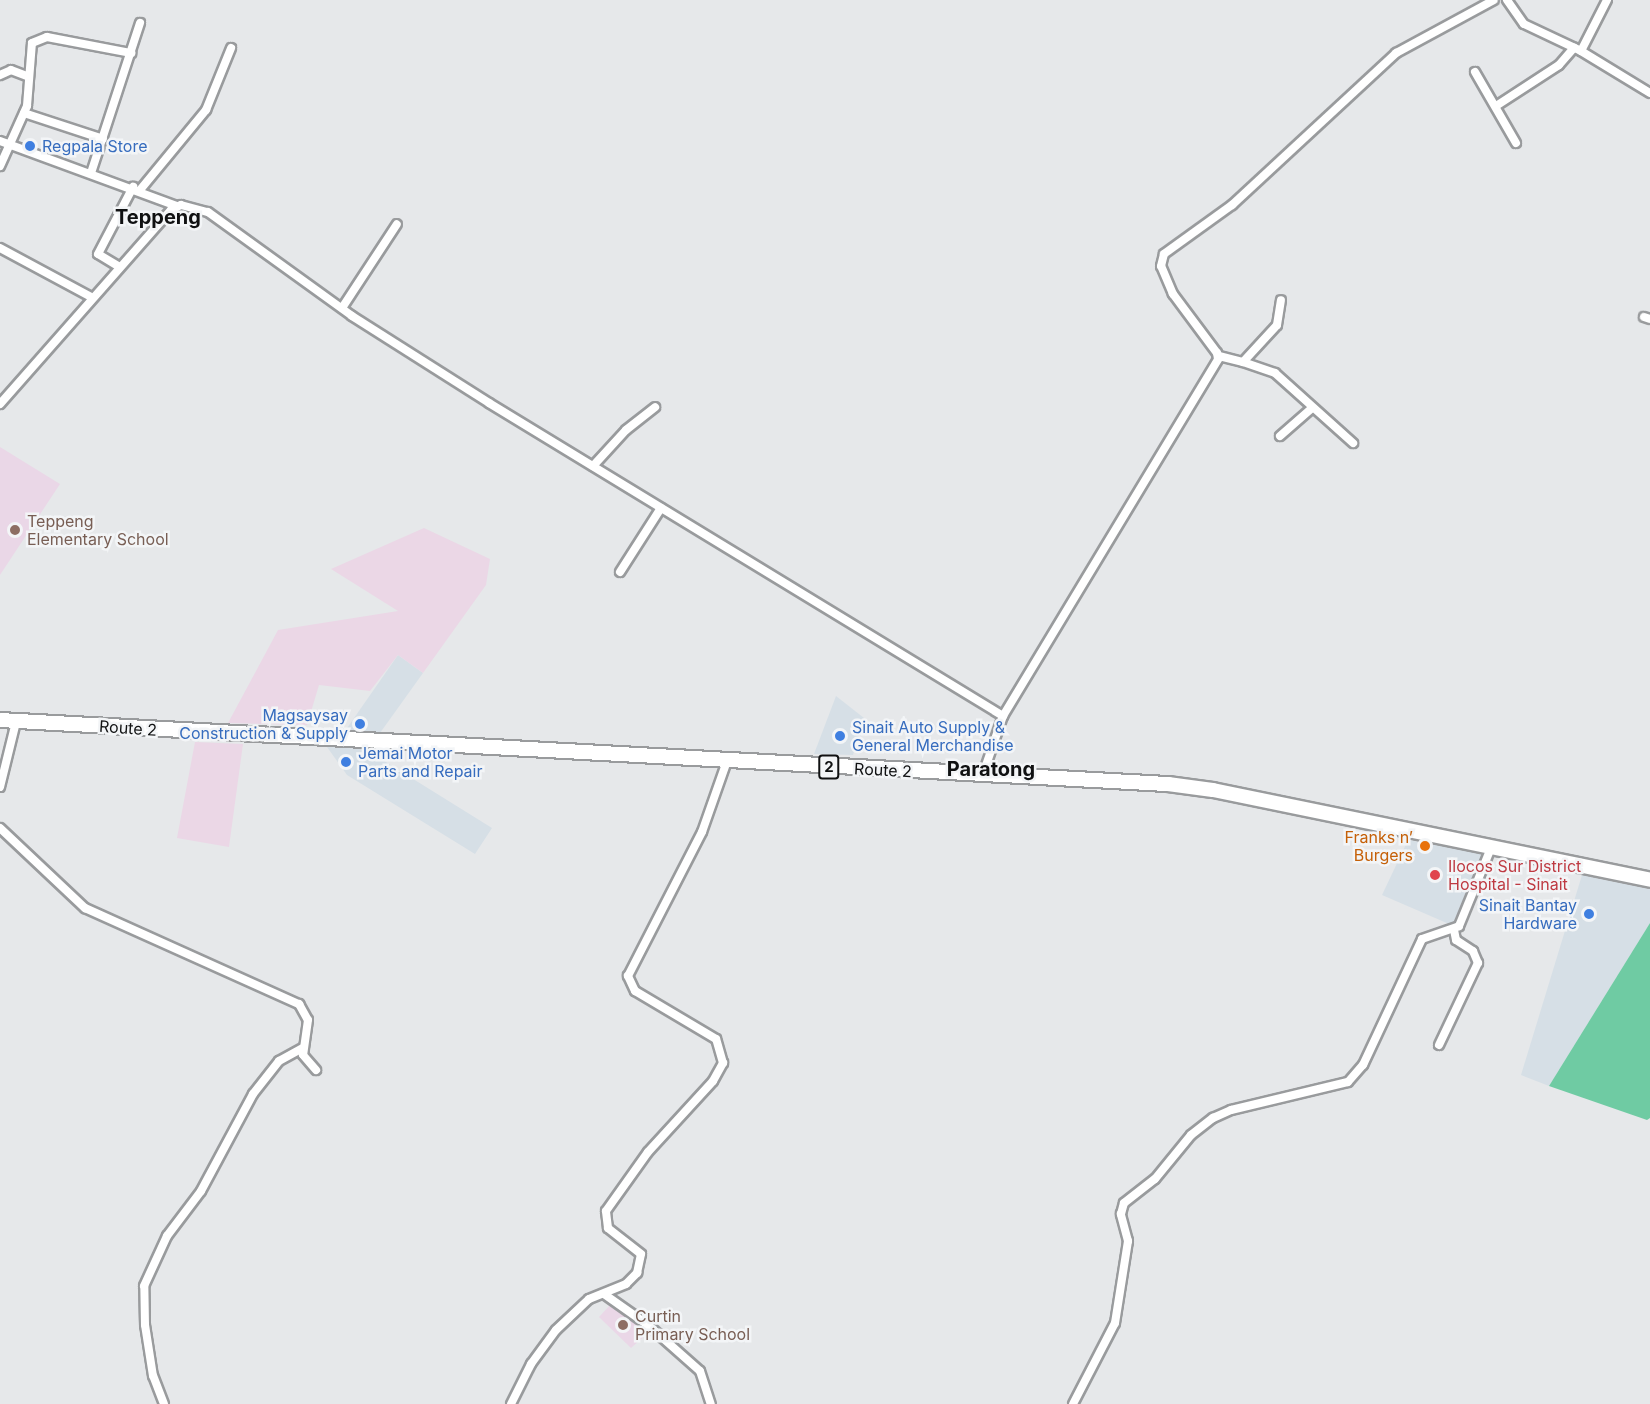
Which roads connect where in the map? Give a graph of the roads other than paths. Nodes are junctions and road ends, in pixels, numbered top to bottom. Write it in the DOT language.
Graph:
graph roads {
  1 [pos="1494,0"];
  2 [pos="1507,0"];
  3 [pos="1607,0"];
  4 [pos="140,23"];
  5 [pos="231,48"];
  6 [pos="1577,50"];
  7 [pos="131,53"];
  8 [pos="1475,72"];
  9 [pos="0,75"];
  10 [pos="29,77"];
  11 [pos="1650,93"];
  12 [pos="1496,106"];
  13 [pos="24,113"];
  14 [pos="103,139"];
  15 [pos="0,141"];
  16 [pos="1516,143"];
  17 [pos="12,146"];
  18 [pos="0,166"];
  19 [pos="92,173"];
  20 [pos="136,188"];
  21 [pos="177,206"];
  22 [pos="397,224"];
  23 [pos="0,248"];
  24 [pos="118,266"];
  25 [pos="91,297"];
  26 [pos="1281,300"];
  27 [pos="342,308"];
  28 [pos="1218,356"];
  29 [pos="1243,362"];
  30 [pos="0,404"];
  31 [pos="655,407"];
  32 [pos="1312,408"];
  33 [pos="1280,436"];
  34 [pos="1353,443"];
  35 [pos="593,466"];
  36 [pos="661,508"];
  37 [pos="620,572"];
  38 [pos="1003,716"];
  39 [pos="0,720"];
  40 [pos="16,722"];
  41 [pos="728,761"];
  42 [pos="983,774"];
  43 [pos="0,787"];
  44 [pos="0,828"];
  45 [pos="1491,848"];
  46 [pos="1650,880"];
  47 [pos="1454,930"];
  48 [pos="1439,1045"];
  49 [pos="302,1048"];
  50 [pos="316,1070"];
  51 [pos="604,1294"];
  52 [pos="515,1402"];
  53 [pos="164,1404"];
  54 [pos="711,1404"];
  55 [pos="1073,1404"];
  1 -- 28 [label="street"];
  2 -- 6 [label="street"];
  3 -- 6 [label="street"];
  4 -- 7 [label="street"];
  5 -- 20 [label="street"];
  6 -- 11 [label="street"];
  6 -- 12 [label="street"];
  7 -- 10 [label="street"];
  7 -- 14 [label="street"];
  8 -- 12 [label="street"];
  9 -- 10 [label="street"];
  10 -- 13 [label="street"];
  12 -- 16 [label="street"];
  13 -- 14 [label="street"];
  13 -- 17 [label="street"];
  14 -- 19 [label="street"];
  15 -- 17 [label="street"];
  17 -- 18 [label="street"];
  17 -- 19 [label="street"];
  19 -- 20 [label="street"];
  20 -- 21 [label="street"];
  20 -- 24 [label="street"];
  21 -- 24 [label="street"];
  21 -- 27 [label="street"];
  22 -- 27 [label="street"];
  23 -- 25 [label="street"];
  24 -- 25 [label="street"];
  25 -- 30 [label="street"];
  26 -- 29 [label="street"];
  27 -- 35 [label="street"];
  28 -- 29 [label="street"];
  28 -- 38 [label="street"];
  29 -- 32 [label="street"];
  31 -- 35 [label="street"];
  32 -- 33 [label="street"];
  32 -- 34 [label="street"];
  35 -- 36 [label="street"];
  36 -- 37 [label="street"];
  36 -- 38 [label="street"];
  38 -- 42 [label="street"];
  39 -- 40 [label="highway, Route 2 / 2"];
  40 -- 41 [label="highway, Route 2 / 2"];
  40 -- 43 [label="street"];
  41 -- 42 [label="highway, Route 2 / 2"];
  41 -- 51 [label="street"];
  42 -- 45 [label="highway, Route 2 / 2"];
  44 -- 49 [label="street"];
  45 -- 46 [label="highway, Route 2 / 2"];
  45 -- 47 [label="street"];
  47 -- 48 [label="street"];
  47 -- 55 [label="street"];
  49 -- 50 [label="street"];
  49 -- 53 [label="street"];
  51 -- 52 [label="street"];
  51 -- 54 [label="street"];
}
